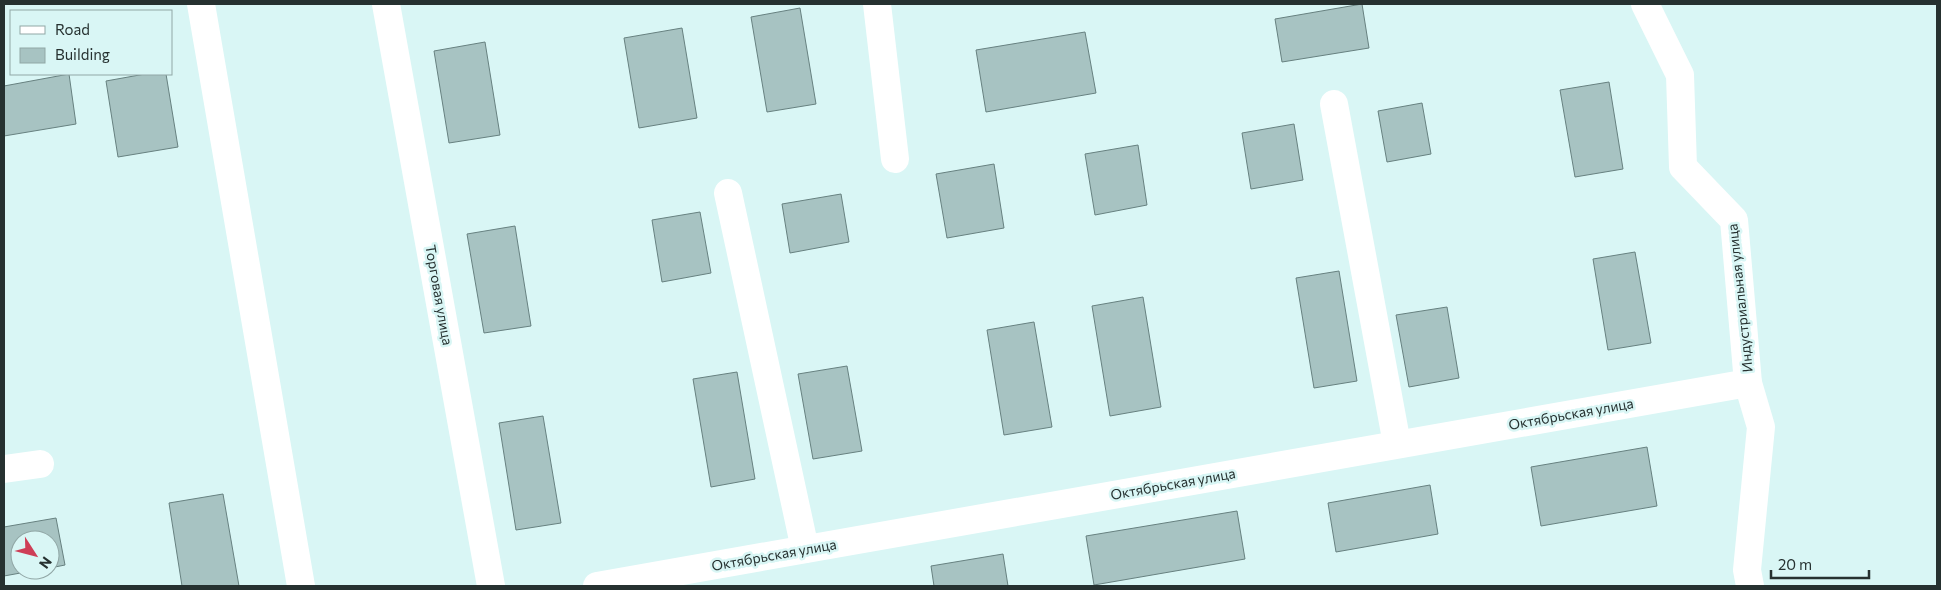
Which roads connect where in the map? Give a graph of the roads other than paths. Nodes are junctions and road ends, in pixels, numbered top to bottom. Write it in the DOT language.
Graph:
graph roads {
  1 [pos="201,4"];
  2 [pos="386,4"];
  3 [pos="877,4"];
  4 [pos="1645,4"];
  5 [pos="1334,104"];
  6 [pos="895,159"];
  7 [pos="728,193"];
  8 [pos="1748,382"];
  9 [pos="1398,444"];
  10 [pos="40,464"];
  11 [pos="4,469"];
  12 [pos="805,549"];
  13 [pos="301,586"];
  14 [pos="491,586"];
  15 [pos="597,586"];
  16 [pos="1750,586"];
  1 -- 13 [label="street"];
  2 -- 14 [label="street, Торговая улица"];
  3 -- 6 [label="street"];
  4 -- 8 [label="street, Индустриальная улица"];
  5 -- 9 [label="street"];
  7 -- 12 [label="street"];
  8 -- 9 [label="street, Октябрьская улица"];
  8 -- 16 [label="street, Индустриальная улица"];
  9 -- 12 [label="street, Октябрьская улица"];
  10 -- 11 [label="street"];
  12 -- 15 [label="street, Октябрьская улица"];
}
